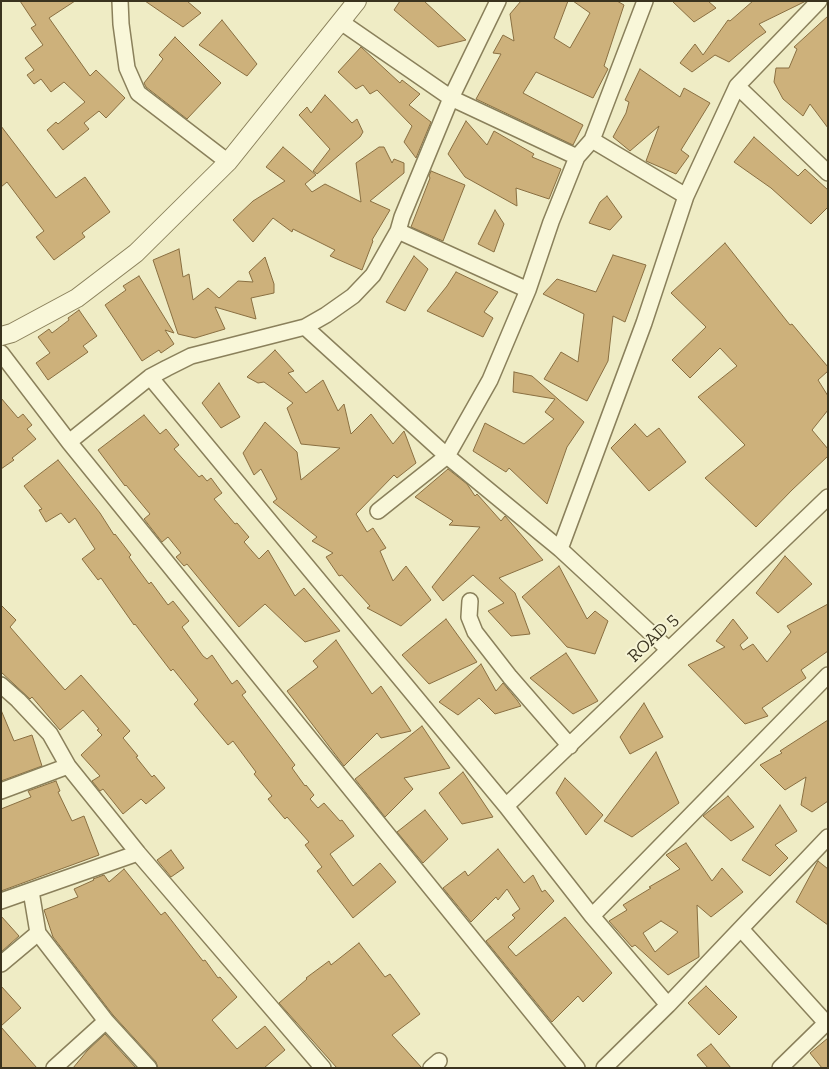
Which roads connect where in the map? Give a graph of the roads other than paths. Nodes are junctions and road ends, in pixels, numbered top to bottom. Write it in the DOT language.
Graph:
graph roads {
  1 [pos="120,1"];
  2 [pos="357,1"];
  3 [pos="498,1"];
  4 [pos="819,1"];
  5 [pos="643,2"];
  6 [pos="341,22"];
  7 [pos="737,86"];
  8 [pos="451,98"];
  9 [pos="592,140"];
  10 [pos="577,157"];
  11 [pos="228,162"];
  12 [pos="828,173"];
  13 [pos="686,196"];
  14 [pos="398,231"];
  15 [pos="528,290"];
  16 [pos="305,327"];
  17 [pos="1,336"];
  18 [pos="1,353"];
  19 [pos="150,378"];
  20 [pos="69,442"];
  21 [pos="447,456"];
  22 [pos="828,497"];
  23 [pos="378,511"];
  24 [pos="560,549"];
  25 [pos="470,601"];
  26 [pos="668,649"];
  27 [pos="828,675"];
  28 [pos="1,685"];
  29 [pos="570,746"];
  30 [pos="68,766"];
  31 [pos="1,791"];
  32 [pos="506,806"];
  33 [pos="828,837"];
  34 [pos="138,853"];
  35 [pos="822,853"];
  36 [pos="31,891"];
  37 [pos="1,901"];
  38 [pos="592,916"];
  39 [pos="741,929"];
  40 [pos="38,933"];
  41 [pos="1,964"];
  42 [pos="668,1006"];
  43 [pos="106,1022"];
  44 [pos="827,1024"];
  45 [pos="54,1068"];
  46 [pos="149,1068"];
  47 [pos="323,1068"];
  48 [pos="578,1068"];
  49 [pos="604,1068"];
  50 [pos="780,1068"];
  1 -- 11 [label="street"];
  2 -- 6 [label="street"];
  3 -- 8 [label="street"];
  4 -- 7 [label="street"];
  5 -- 9 [label="street"];
  6 -- 8 [label="street"];
  6 -- 11 [label="street"];
  7 -- 12 [label="street"];
  7 -- 13 [label="street"];
  8 -- 10 [label="street"];
  8 -- 14 [label="street"];
  9 -- 10 [label="street"];
  9 -- 13 [label="street"];
  10 -- 15 [label="street"];
  11 -- 17 [label="street"];
  13 -- 24 [label="street"];
  14 -- 15 [label="street"];
  14 -- 16 [label="street"];
  15 -- 21 [label="street"];
  16 -- 19 [label="street"];
  16 -- 21 [label="street"];
  18 -- 20 [label="street"];
  19 -- 20 [label="street"];
  19 -- 32 [label="street"];
  20 -- 48 [label="street"];
  21 -- 23 [label="street"];
  21 -- 24 [label="street"];
  22 -- 26 [label="street, ROAD 5"];
  24 -- 26 [label="street"];
  25 -- 29 [label="street"];
  26 -- 29 [label="street, ROAD 5"];
  27 -- 38 [label="street"];
  28 -- 30 [label="street"];
  29 -- 32 [label="street, ROAD 5"];
  30 -- 31 [label="street"];
  30 -- 34 [label="street"];
  32 -- 38 [label="street"];
  33 -- 35 [label="street"];
  34 -- 36 [label="street"];
  34 -- 47 [label="street"];
  35 -- 39 [label="street"];
  36 -- 37 [label="street"];
  36 -- 40 [label="street"];
  38 -- 42 [label="street"];
  39 -- 42 [label="street"];
  39 -- 44 [label="street"];
  40 -- 41 [label="street"];
  40 -- 43 [label="street"];
  42 -- 49 [label="street"];
  43 -- 45 [label="street"];
  43 -- 46 [label="street"];
  44 -- 50 [label="street"];
}
